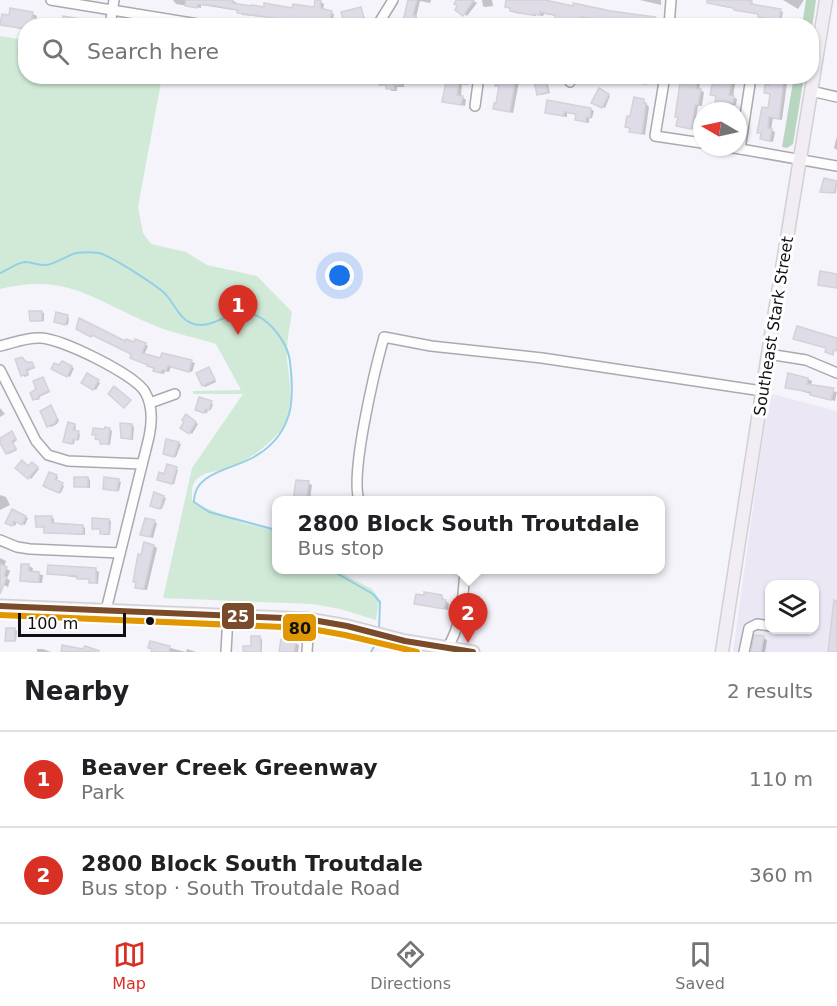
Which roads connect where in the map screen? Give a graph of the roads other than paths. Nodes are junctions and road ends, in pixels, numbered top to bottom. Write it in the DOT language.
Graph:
graph roads {
  1 [pos="51,0"];
  2 [pos="393,0"];
  3 [pos="671,0"];
  4 [pos="826,0"];
  5 [pos="114,4"];
  6 [pos="175,18"];
  7 [pos="382,18"];
  8 [pos="670,18"];
  9 [pos="819,42"];
  10 [pos="479,84"];
  11 [pos="664,84"];
  12 [pos="750,84"];
  13 [pos="812,84"];
  14 [pos="811,91"];
  15 [pos="837,97"];
  16 [pos="747,104"];
  17 [pos="475,106"];
  18 [pos="693,142"];
  19 [pos="747,150"];
  20 [pos="800,158"];
  21 [pos="837,166"];
  22 [pos="0,346"];
  23 [pos="768,354"];
  24 [pos="0,370"];
  25 [pos="837,373"];
  26 [pos="762,391"];
  27 [pos="176,394"];
  28 [pos="150,403"];
  29 [pos="142,464"];
  30 [pos="358,496"];
  31 [pos="0,540"];
  32 [pos="120,553"];
  33 [pos="465,574"];
  34 [pos="0,606"];
  35 [pos="106,610"];
  36 [pos="228,615"];
  37 [pos="309,619"];
  38 [pos="765,625"];
  39 [pos="447,648"];
  40 [pos="226,652"];
  41 [pos="307,652"];
  42 [pos="472,652"];
  43 [pos="722,652"];
  44 [pos="744,652"];
  1 -- 5 [label="street"];
  2 -- 7 [label="street"];
  3 -- 8 [label="street"];
  4 -- 9 [label="main road, Southeast Stark Street"];
  5 -- 6 [label="street"];
  10 -- 17 [label="street"];
  11 -- 18 [label="street"];
  12 -- 16 [label="street"];
  13 -- 14 [label="main road, Southeast Stark Street"];
  14 -- 15 [label="street"];
  14 -- 20 [label="main road, Southeast Stark Street"];
  19 -- 20 [label="street"];
  20 -- 21 [label="street"];
  20 -- 23 [label="main road, Southeast Stark Street"];
  22 -- 28 [label="street"];
  23 -- 25 [label="street"];
  23 -- 26 [label="main road, Southeast Stark Street"];
  24 -- 29 [label="street"];
  26 -- 30 [label="street"];
  26 -- 43 [label="main road, Southeast Stark Street"];
  27 -- 28 [label="street"];
  28 -- 29 [label="street"];
  29 -- 32 [label="street"];
  31 -- 32 [label="street"];
  32 -- 35 [label="street"];
  33 -- 39 [label="street"];
  34 -- 35 [label="main road"];
  35 -- 36 [label="main road"];
  36 -- 37 [label="main road"];
  36 -- 40 [label="street"];
  37 -- 39 [label="main road"];
  37 -- 41 [label="street"];
  38 -- 44 [label="street"];
  39 -- 42 [label="main road"];
}
